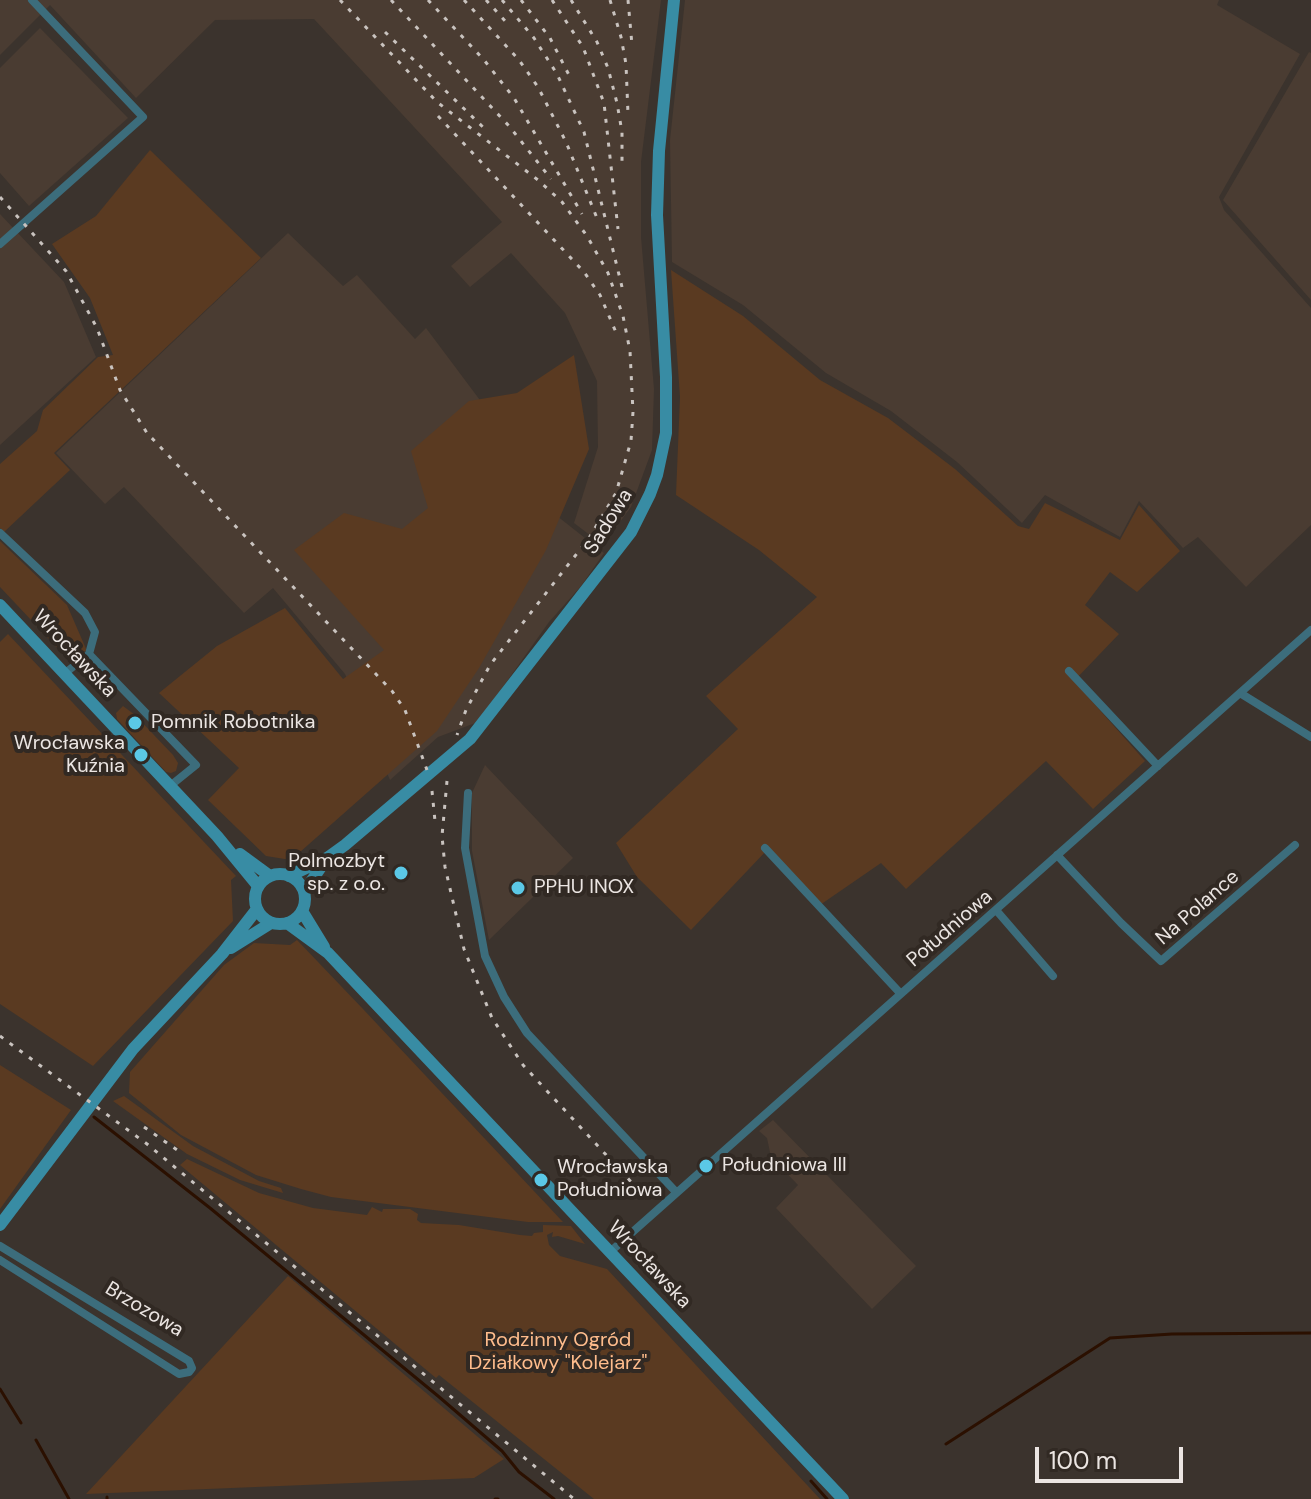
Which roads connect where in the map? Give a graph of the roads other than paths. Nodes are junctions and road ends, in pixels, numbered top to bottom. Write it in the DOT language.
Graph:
graph roads {
  1 [pos="32,0"];
  2 [pos="674,0"];
  3 [pos="0,244"];
  4 [pos="0,533"];
  5 [pos="0,605"];
  6 [pos="1311,630"];
  7 [pos="89,654"];
  8 [pos="1069,671"];
  9 [pos="64,674"];
  10 [pos="1240,693"];
  11 [pos="1311,737"];
  12 [pos="1158,766"];
  13 [pos="170,786"];
  14 [pos="468,793"];
  15 [pos="217,836"];
  16 [pos="1295,845"];
  17 [pos="765,848"];
  18 [pos="1057,855"];
  19 [pos="327,858"];
  20 [pos="270,876"];
  21 [pos="289,876"];
  22 [pos="258,886"];
  23 [pos="304,892"];
  24 [pos="257,909"];
  25 [pos="996,910"];
  26 [pos="302,911"];
  27 [pos="271,923"];
  28 [pos="287,923"];
  29 [pos="328,953"];
  30 [pos="222,954"];
  31 [pos="1053,976"];
  32 [pos="900,993"];
  33 [pos="676,1192"];
  34 [pos="0,1225"];
  35 [pos="0,1246"];
  36 [pos="612,1250"];
  37 [pos="0,1260"];
  38 [pos="843,1499"];
  1 -- 3 [label="street"];
  2 -- 19 [label="street, Sadowa"];
  4 -- 7 [label="street"];
  5 -- 9 [label="street, Wrocławska"];
  6 -- 10 [label="street, Południowa"];
  7 -- 9 [label="street"];
  7 -- 13 [label="street"];
  8 -- 12 [label="street"];
  9 -- 13 [label="street, Wrocławska"];
  10 -- 11 [label="street"];
  10 -- 12 [label="street, Południowa"];
  12 -- 18 [label="street, Południowa"];
  13 -- 15 [label="street, Wrocławska"];
  14 -- 33 [label="street"];
  15 -- 20 [label="street, Wrocławska"];
  15 -- 22 [label="street, Wrocławska"];
  16 -- 18 [label="street, Na Polance"];
  17 -- 32 [label="street"];
  18 -- 25 [label="street, Południowa"];
  19 -- 21 [label="street, Sadowa"];
  19 -- 23 [label="street, Sadowa"];
  20 -- 21 [label="street"];
  20 -- 22 [label="street"];
  21 -- 23 [label="street"];
  22 -- 24 [label="street"];
  23 -- 26 [label="street"];
  24 -- 27 [label="street"];
  24 -- 30 [label="street"];
  25 -- 31 [label="street"];
  25 -- 32 [label="street, Południowa"];
  26 -- 28 [label="street"];
  26 -- 29 [label="street, Wrocławska"];
  27 -- 28 [label="street"];
  27 -- 30 [label="street"];
  28 -- 29 [label="street, Wrocławska"];
  29 -- 36 [label="street, Wrocławska"];
  30 -- 34 [label="street"];
  32 -- 33 [label="street, Południowa"];
  33 -- 36 [label="street, Południowa"];
  35 -- 37 [label="street, Brzozowa"];
  36 -- 38 [label="street, Wrocławska"];
}
